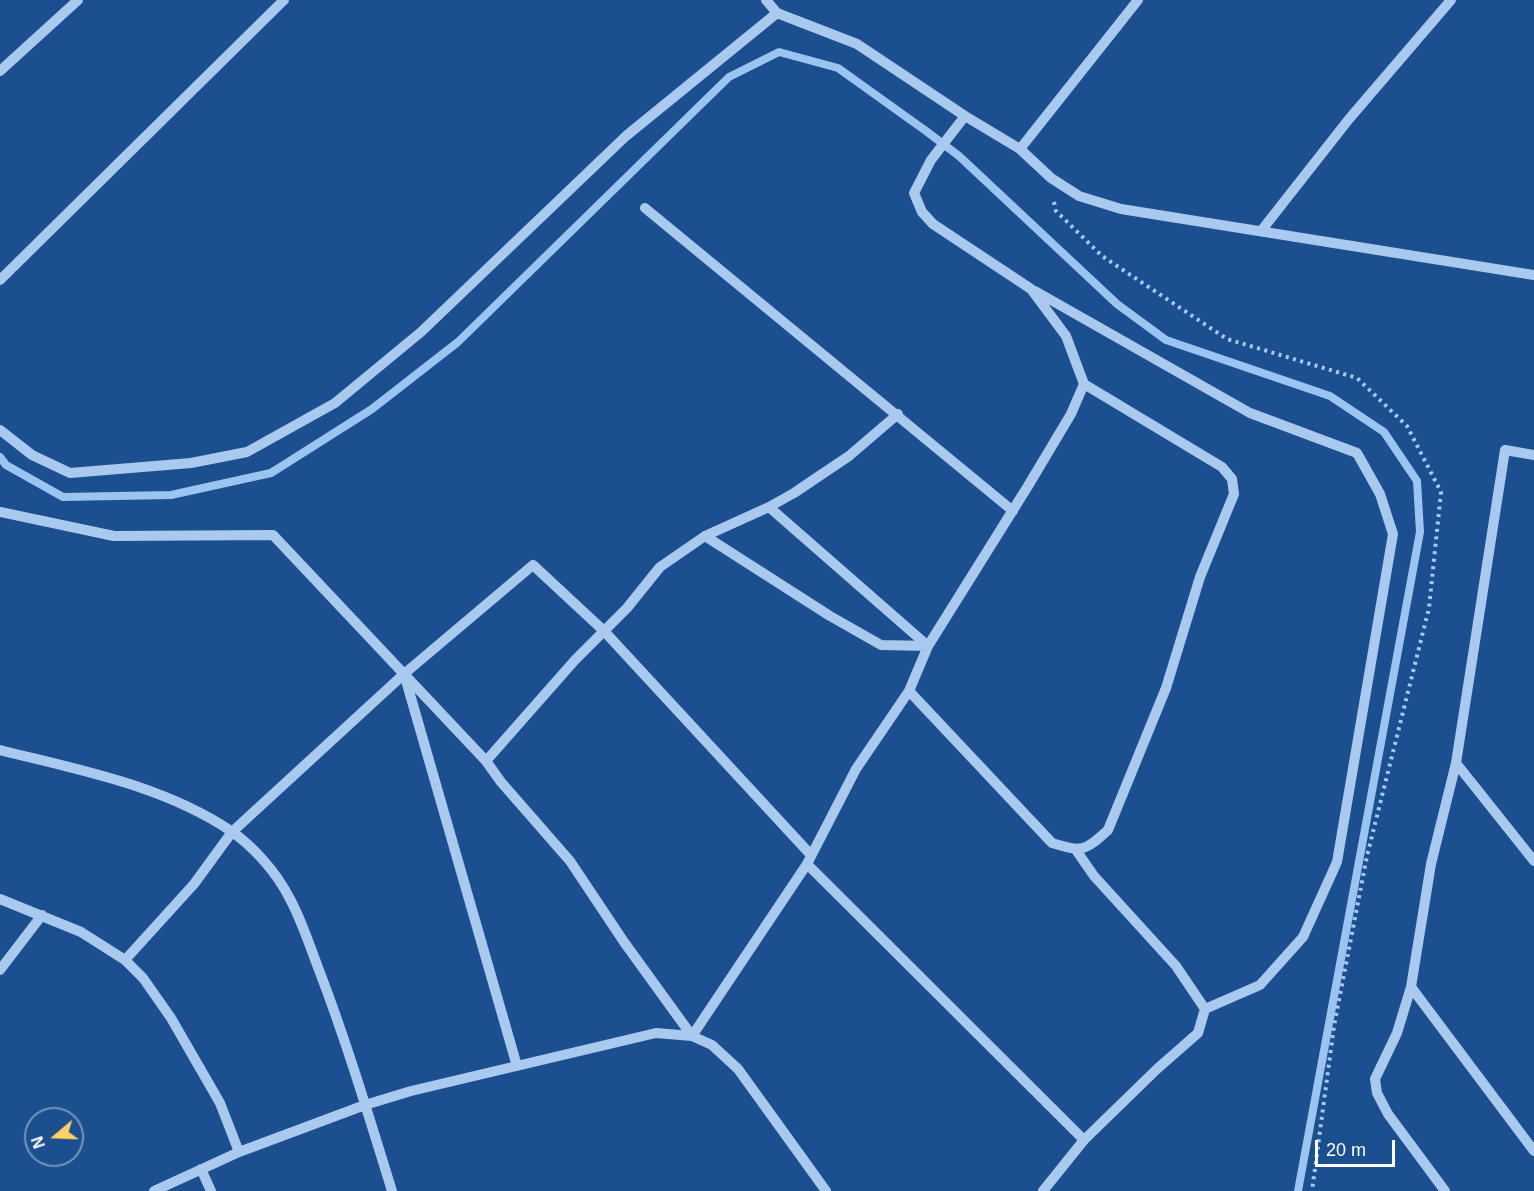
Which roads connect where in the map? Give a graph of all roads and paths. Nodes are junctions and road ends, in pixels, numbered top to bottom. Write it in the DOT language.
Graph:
graph roads {
  1 [pos="78,0"];
  2 [pos="284,0"];
  3 [pos="766,0"];
  4 [pos="1138,0"];
  5 [pos="1451,0"];
  6 [pos="777,13"];
  7 [pos="0,71"];
  8 [pos="964,116"];
  9 [pos="1020,149"];
  10 [pos="1051,178"];
  11 [pos="645,208"];
  12 [pos="1261,231"];
  13 [pos="1534,275"];
  14 [pos="0,280"];
  15 [pos="1031,289"];
  16 [pos="1084,384"];
  17 [pos="898,414"];
  18 [pos="0,430"];
  19 [pos="1534,455"];
  20 [pos="769,507"];
  21 [pos="1013,511"];
  22 [pos="0,512"];
  23 [pos="705,536"];
  24 [pos="604,631"];
  25 [pos="928,646"];
  26 [pos="404,674"];
  27 [pos="909,691"];
  28 [pos="0,750"];
  29 [pos="486,761"];
  30 [pos="1456,763"];
  31 [pos="232,832"];
  32 [pos="1076,850"];
  33 [pos="809,860"];
  34 [pos="1534,861"];
  35 [pos="0,899"];
  36 [pos="42,915"];
  37 [pos="125,960"];
  38 [pos="0,970"];
  39 [pos="1411,987"];
  40 [pos="1205,1009"];
  41 [pos="692,1036"];
  42 [pos="518,1066"];
  43 [pos="365,1105"];
  44 [pos="1084,1140"];
  45 [pos="1534,1151"];
  46 [pos="239,1152"];
  47 [pos="201,1169"];
  48 [pos="154,1191"];
  49 [pos="211,1191"];
  50 [pos="392,1191"];
  51 [pos="826,1191"];
  52 [pos="1043,1191"];
  53 [pos="1312,1191"];
  54 [pos="1445,1191"];
  1 -- 7 [label="street"];
  2 -- 14 [label="street"];
  3 -- 6 [label="street"];
  4 -- 9 [label="street"];
  5 -- 12 [label="street"];
  6 -- 8 [label="street"];
  6 -- 18 [label="street"];
  8 -- 9 [label="street"];
  8 -- 15 [label="street"];
  9 -- 10 [label="street"];
  10 -- 12 [label="street"];
  10 -- 53 [label="path"];
  11 -- 17 [label="street"];
  12 -- 13 [label="street"];
  15 -- 16 [label="street"];
  15 -- 40 [label="street"];
  16 -- 21 [label="street"];
  16 -- 32 [label="street"];
  17 -- 20 [label="street"];
  17 -- 21 [label="street"];
  19 -- 30 [label="street"];
  20 -- 23 [label="street"];
  20 -- 25 [label="street"];
  21 -- 25 [label="street"];
  22 -- 26 [label="street"];
  23 -- 24 [label="street"];
  23 -- 25 [label="street"];
  24 -- 26 [label="street"];
  24 -- 29 [label="street"];
  24 -- 33 [label="street"];
  25 -- 27 [label="street"];
  26 -- 29 [label="street"];
  26 -- 31 [label="street"];
  26 -- 42 [label="street"];
  27 -- 32 [label="street"];
  27 -- 33 [label="street"];
  28 -- 31 [label="street"];
  29 -- 41 [label="street"];
  30 -- 34 [label="street"];
  30 -- 39 [label="street"];
  31 -- 37 [label="street"];
  31 -- 43 [label="street"];
  32 -- 40 [label="street"];
  33 -- 41 [label="street"];
  33 -- 44 [label="street"];
  35 -- 36 [label="street"];
  36 -- 37 [label="street"];
  36 -- 38 [label="street"];
  37 -- 46 [label="street"];
  39 -- 45 [label="street"];
  39 -- 54 [label="street"];
  40 -- 44 [label="street"];
  41 -- 42 [label="street"];
  41 -- 51 [label="street"];
  42 -- 43 [label="street"];
  43 -- 46 [label="street"];
  43 -- 50 [label="street"];
  44 -- 52 [label="street"];
  46 -- 47 [label="street"];
  47 -- 48 [label="street"];
  47 -- 49 [label="street"];
}
